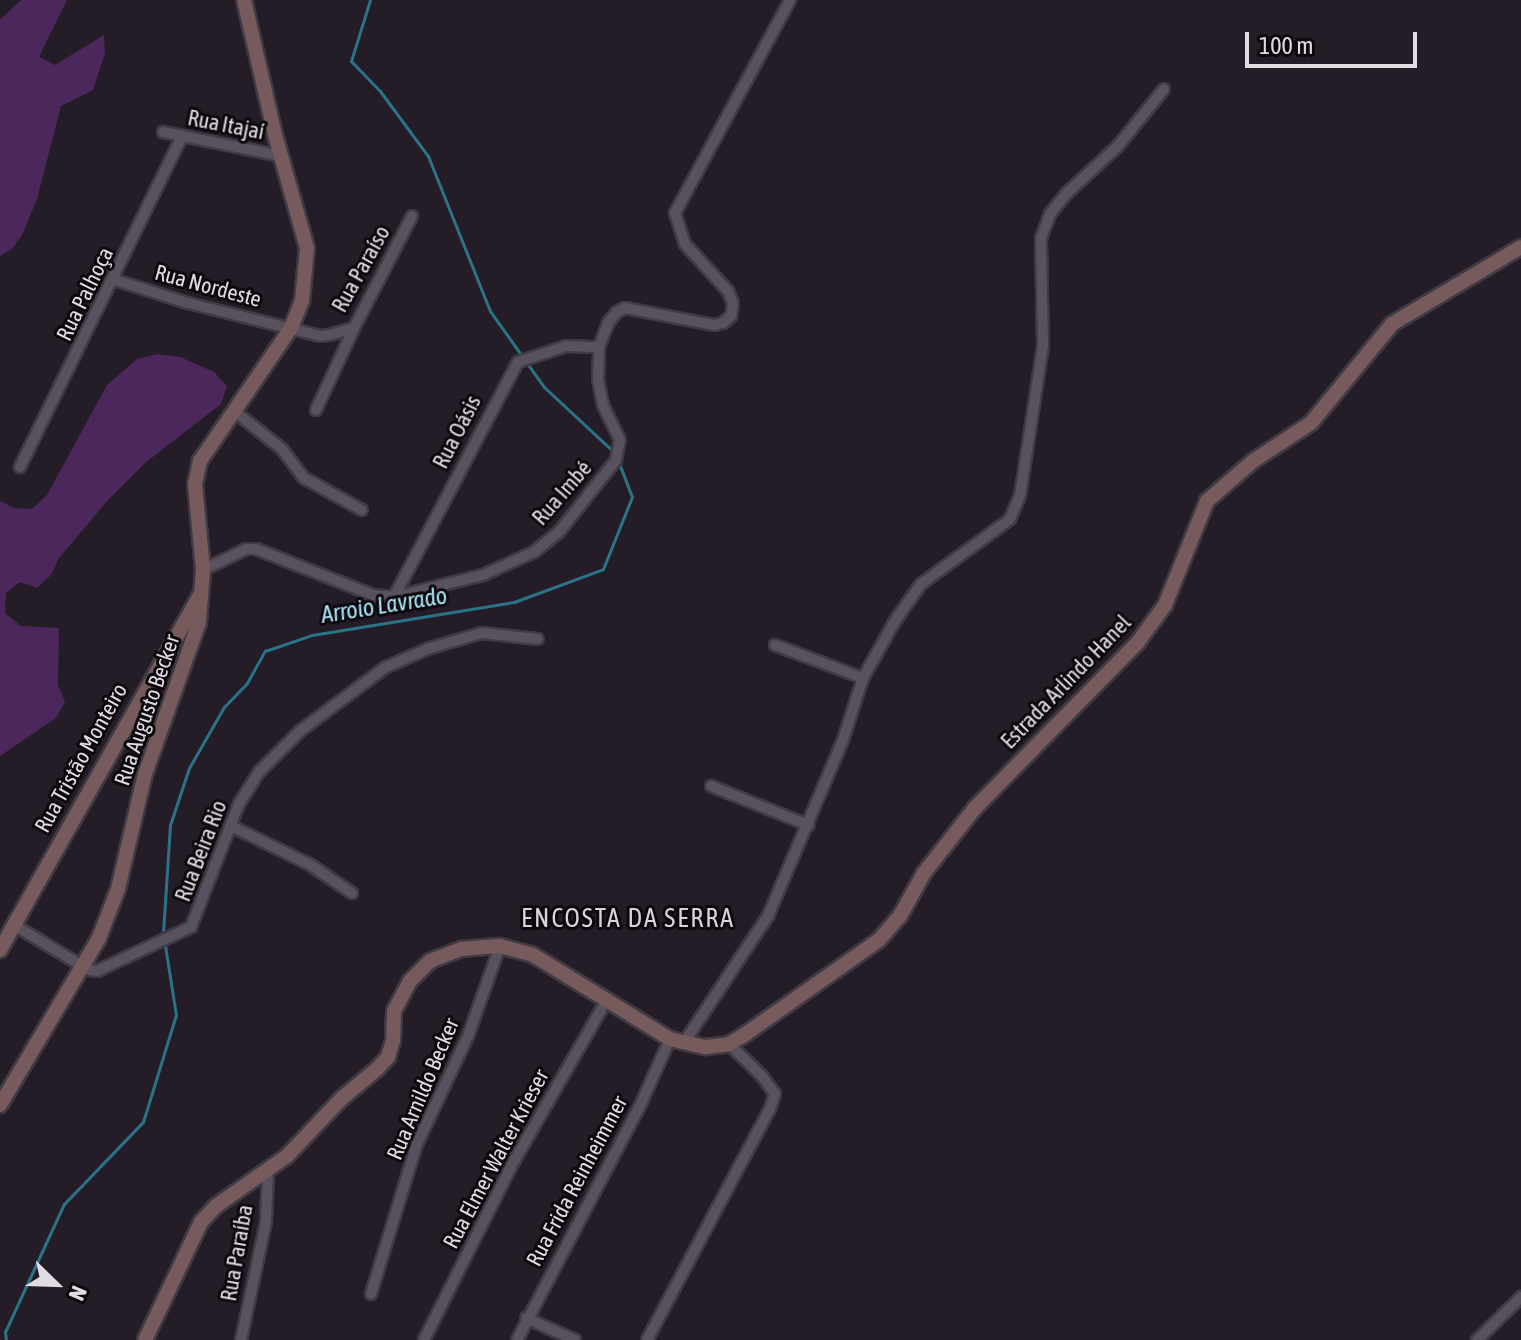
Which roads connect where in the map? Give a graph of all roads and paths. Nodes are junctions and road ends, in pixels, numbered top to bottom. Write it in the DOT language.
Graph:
graph roads {
  1 [pos="244,0"];
  2 [pos="790,0"];
  3 [pos="1164,89"];
  4 [pos="163,132"];
  5 [pos="182,137"];
  6 [pos="281,156"];
  7 [pos="412,216"];
  8 [pos="1521,247"];
  9 [pos="115,280"];
  10 [pos="291,328"];
  11 [pos="354,328"];
  12 [pos="599,347"];
  13 [pos="233,410"];
  14 [pos="316,410"];
  15 [pos="20,467"];
  16 [pos="362,510"];
  17 [pos="203,570"];
  18 [pos="203,589"];
  19 [pos="394,597"];
  20 [pos="538,639"];
  21 [pos="775,645"];
  22 [pos="863,678"];
  23 [pos="711,786"];
  24 [pos="808,825"];
  25 [pos="231,826"];
  26 [pos="352,893"];
  27 [pos="14,925"];
  28 [pos="500,946"];
  29 [pos="0,950"];
  30 [pos="82,967"];
  31 [pos="608,998"];
  32 [pos="676,1041"];
  33 [pos="729,1044"];
  34 [pos="0,1105"];
  35 [pos="268,1172"];
  36 [pos="371,1294"];
  37 [pos="1521,1297"];
  38 [pos="526,1318"];
  39 [pos="145,1340"];
  40 [pos="241,1340"];
  41 [pos="424,1340"];
  42 [pos="517,1340"];
  43 [pos="575,1340"];
  44 [pos="647,1340"];
  45 [pos="1477,1340"];
  1 -- 6 [label="street, Rua Augusto Becker"];
  2 -- 12 [label="street, Rua Imbé"];
  3 -- 22 [label="street, Rua Frida Reinheimmer"];
  4 -- 5 [label="street, Rua Itajaí"];
  5 -- 6 [label="street, Rua Itajaí"];
  5 -- 9 [label="street, Rua Palhoça"];
  6 -- 10 [label="street, Rua Augusto Becker"];
  7 -- 11 [label="street, Rua Paraíso"];
  8 -- 33 [label="street, Estrada Arlindo Hanel"];
  9 -- 10 [label="street, Rua Nordeste"];
  9 -- 15 [label="street, Rua Palhoça"];
  10 -- 11 [label="street, Rua Paraíso"];
  10 -- 13 [label="street, Rua Augusto Becker"];
  11 -- 14 [label="street"];
  12 -- 19 [label="street, Rua Oásis"];
  12 -- 19 [label="street, Rua Imbé"];
  13 -- 16 [label="street"];
  13 -- 17 [label="street, Rua Augusto Becker"];
  17 -- 18 [label="street, Rua Augusto Becker"];
  17 -- 19 [label="street, Rua Imbé"];
  18 -- 27 [label="street, Rua Tristão Monteiro"];
  18 -- 30 [label="street, Rua Augusto Becker"];
  20 -- 25 [label="street, Rua Beira Rio"];
  21 -- 22 [label="street"];
  22 -- 24 [label="street, Rua Frida Reinheimmer"];
  23 -- 24 [label="street"];
  24 -- 32 [label="street, Rua Frida Reinheimmer"];
  25 -- 26 [label="street"];
  25 -- 30 [label="street, Rua Beira Rio"];
  27 -- 29 [label="street, Rua Tristão Monteiro"];
  27 -- 30 [label="street"];
  28 -- 31 [label="street"];
  28 -- 35 [label="street"];
  28 -- 36 [label="street, Rua Arnildo Becker"];
  30 -- 34 [label="street, Rua Augusto Becker"];
  31 -- 32 [label="street"];
  31 -- 41 [label="street, Rua Elmer Walter Krieser"];
  32 -- 33 [label="street"];
  32 -- 38 [label="street, Rua Frida Reinheimmer"];
  33 -- 44 [label="street"];
  35 -- 39 [label="street"];
  35 -- 40 [label="street, Rua Paraíba"];
  37 -- 45 [label="street"];
  38 -- 42 [label="street, Rua Frida Reinheimmer"];
  38 -- 43 [label="street"];
}
